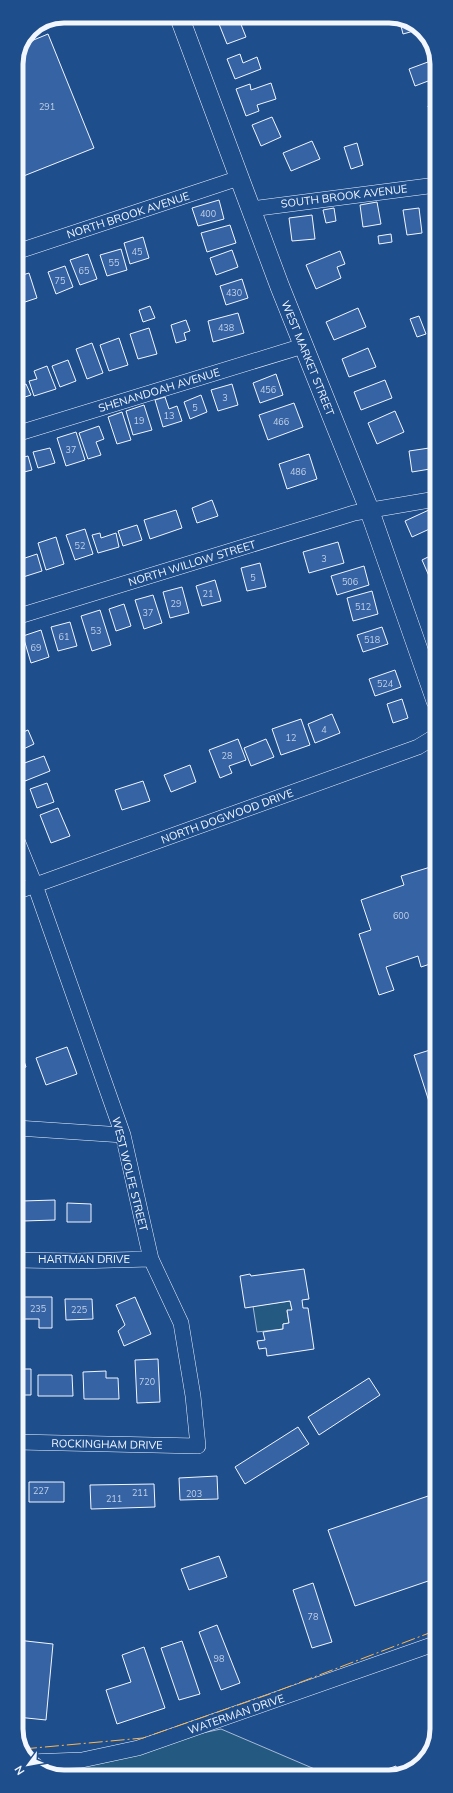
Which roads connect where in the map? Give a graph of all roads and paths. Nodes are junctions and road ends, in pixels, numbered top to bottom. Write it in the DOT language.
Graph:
graph roads {
  1 [pos="182,23"];
  2 [pos="239,178"];
  3 [pos="430,186"];
  4 [pos="251,209"];
  5 [pos="23,250"];
  6 [pos="303,346"];
  7 [pos="23,432"];
  8 [pos="430,500"];
  9 [pos="369,509"];
  10 [pos="23,615"];
  11 [pos="430,684"];
  12 [pos="430,740"];
  13 [pos="23,855"];
  14 [pos="35,885"];
  15 [pos="23,889"];
  16 [pos="23,1128"];
  17 [pos="123,1135"];
  18 [pos="151,1258"];
  19 [pos="23,1260"];
  20 [pos="23,1442"];
  21 [pos="198,1446"];
  22 [pos="430,1645"];
  23 [pos="48,1761"];
  1 -- 2 [label="main road, WEST MARKET STREET"];
  2 -- 4 [label="main road, WEST MARKET STREET"];
  2 -- 5 [label="street, NORTH BROOK AVENUE"];
  3 -- 4 [label="street, SOUTH BROOK AVENUE"];
  4 -- 6 [label="main road, WEST MARKET STREET"];
  6 -- 7 [label="street, SHENANDOAH AVENUE"];
  6 -- 9 [label="main road, WEST MARKET STREET"];
  8 -- 9 [label="street, NORTH WILLOW STREET"];
  9 -- 10 [label="street, NORTH WILLOW STREET"];
  9 -- 11 [label="main road, WEST MARKET STREET"];
  12 -- 14 [label="street, NORTH DOGWOOD DRIVE"];
  13 -- 14 [label="street, WEST WOLFE STREET"];
  14 -- 15 [label="street, NORTH DOGWOOD DRIVE"];
  14 -- 17 [label="street, WEST WOLFE STREET"];
  16 -- 17 [label="street"];
  17 -- 18 [label="street, WEST WOLFE STREET"];
  18 -- 19 [label="street, HARTMAN DRIVE"];
  18 -- 21 [label="street, WEST WOLFE STREET"];
  20 -- 21 [label="street, ROCKINGHAM DRIVE"];
  22 -- 23 [label="street, WATERMAN DRIVE"];
}
